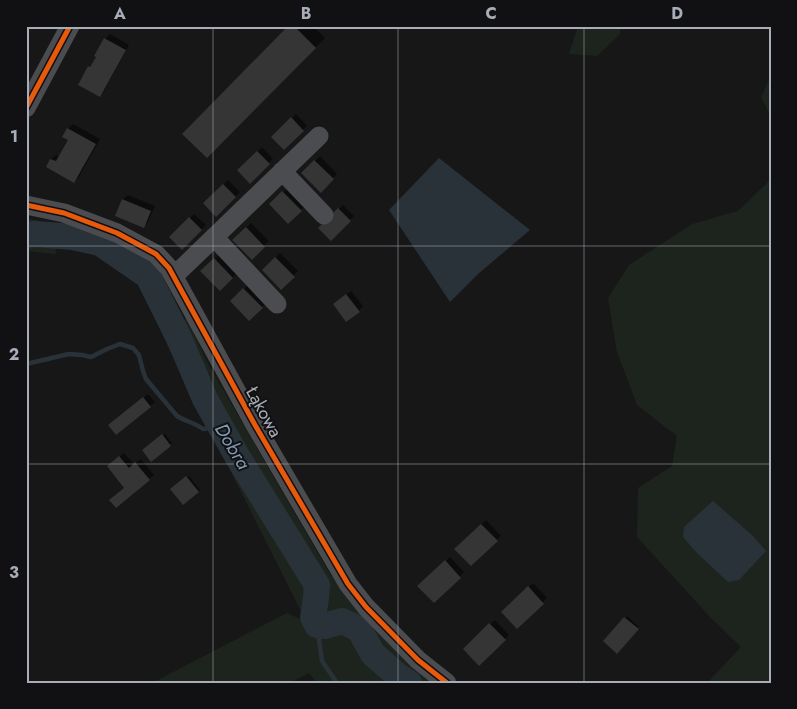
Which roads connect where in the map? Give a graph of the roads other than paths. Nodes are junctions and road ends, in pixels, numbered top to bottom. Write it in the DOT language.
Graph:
graph roads {
  1 [pos="70,26"];
  2 [pos="26,108"];
  3 [pos="318,136"];
  4 [pos="282,171"];
  5 [pos="26,205"];
  6 [pos="324,215"];
  7 [pos="214,237"];
  8 [pos="174,276"];
  9 [pos="277,304"];
  10 [pos="447,683"];
  1 -- 2 [label="street"];
  3 -- 4 [label="street"];
  4 -- 6 [label="street"];
  4 -- 7 [label="street"];
  5 -- 8 [label="street, Łąkowa"];
  7 -- 8 [label="street"];
  7 -- 9 [label="street"];
  8 -- 10 [label="street, Łąkowa"];
}
